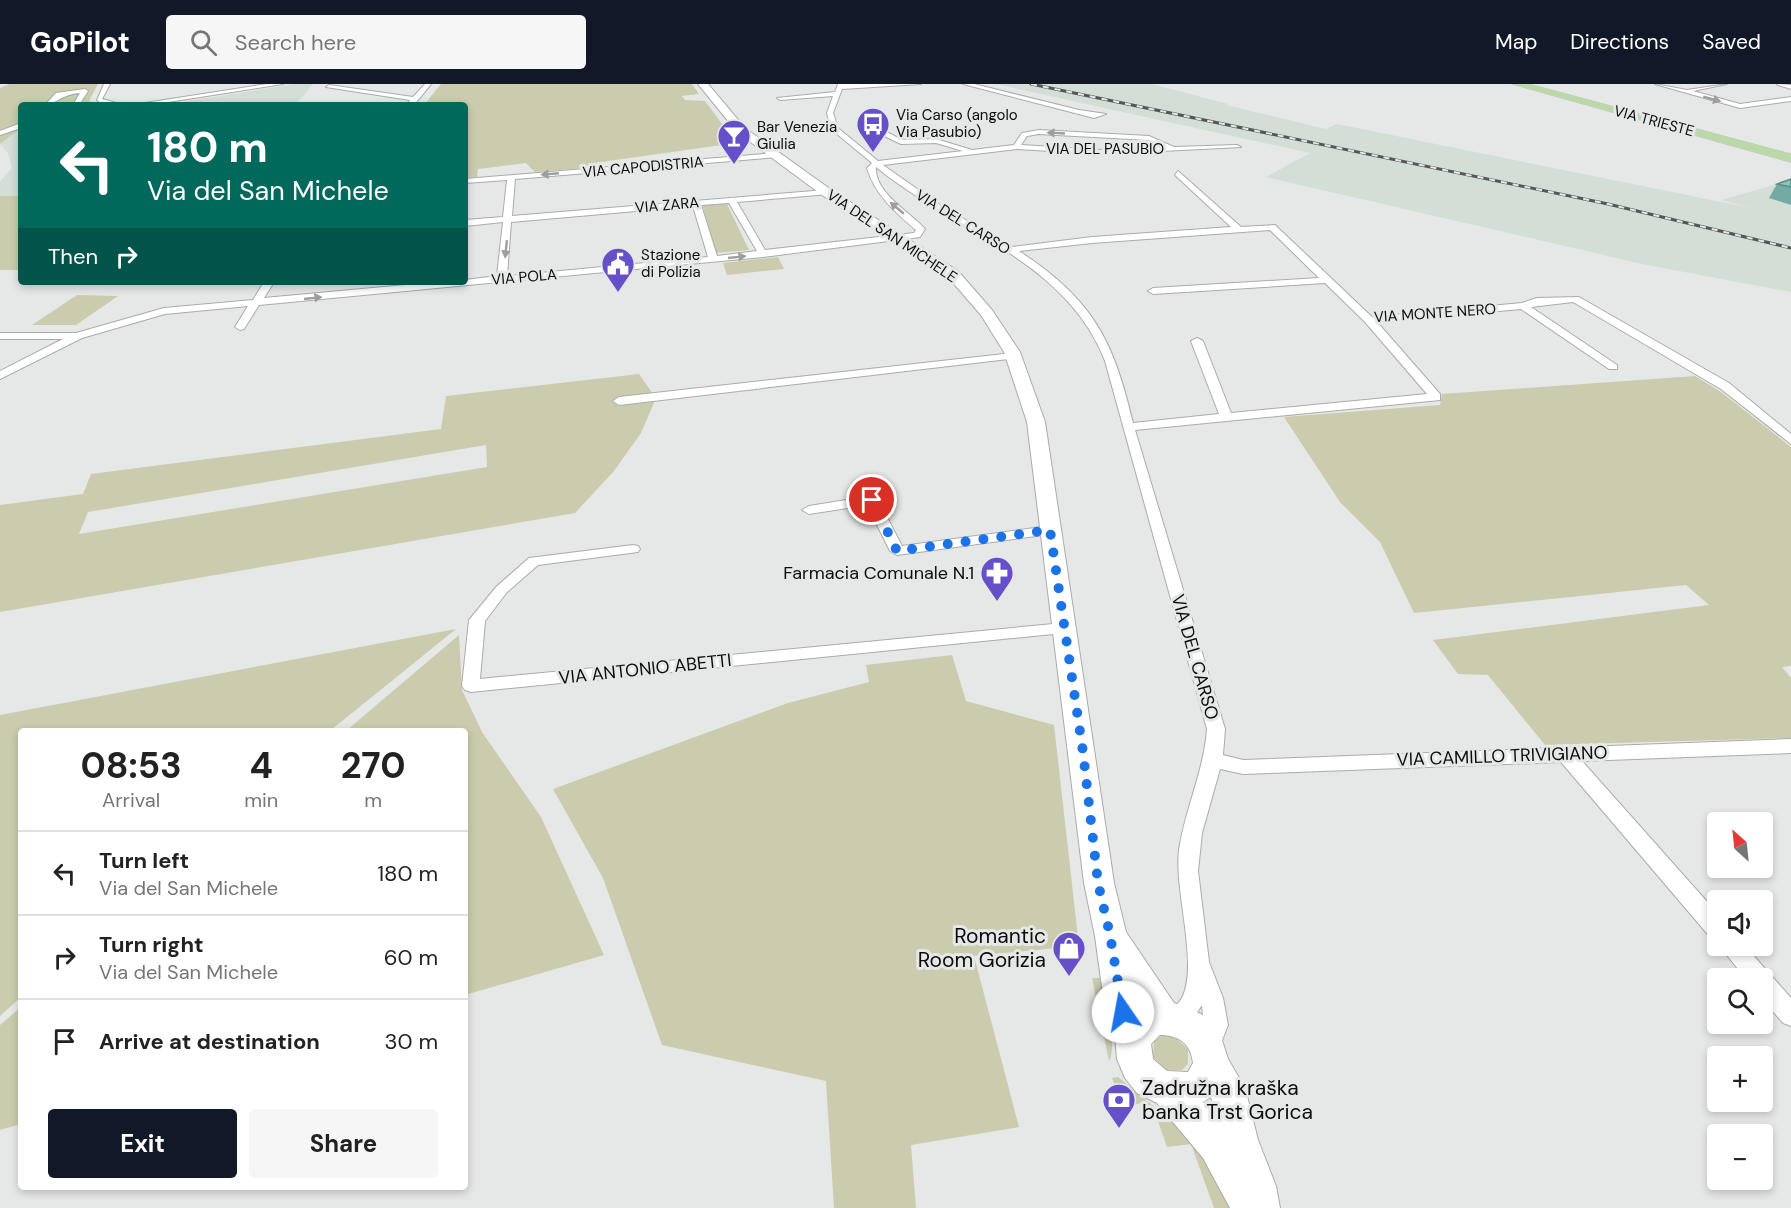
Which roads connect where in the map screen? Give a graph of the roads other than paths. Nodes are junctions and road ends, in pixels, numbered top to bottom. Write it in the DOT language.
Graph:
graph roads {
  1 [pos="107,84"];
  2 [pos="280,84"];
  3 [pos="428,84"];
  4 [pos="703,84"];
  5 [pos="918,84"];
  6 [pos="966,84"];
  7 [pos="1517,84"];
  8 [pos="1658,84"];
  9 [pos="1724,84"];
  10 [pos="1782,84"];
  11 [pos="329,87"];
  12 [pos="1681,87"];
  13 [pos="1791,87"];
  14 [pos="839,90"];
  15 [pos="368,92"];
  16 [pos="780,98"];
  17 [pos="415,99"];
  18 [pos="1791,99"];
  19 [pos="361,100"];
  20 [pos="50,102"];
  21 [pos="78,102"];
  22 [pos="102,102"];
  23 [pos="156,102"];
  24 [pos="412,102"];
  25 [pos="1767,104"];
  26 [pos="1783,108"];
  27 [pos="1082,111"];
  28 [pos="18,126"];
  29 [pos="880,130"];
  30 [pos="1,132"];
  31 [pos="1017,147"];
  32 [pos="1237,147"];
  33 [pos="1175,149"];
  34 [pos="972,151"];
  35 [pos="775,155"];
  36 [pos="1791,158"];
  37 [pos="877,164"];
  38 [pos="1178,172"];
  39 [pos="511,177"];
  40 [pos="468,181"];
  41 [pos="826,192"];
  42 [pos="732,200"];
  43 [pos="696,203"];
  44 [pos="509,219"];
  45 [pos="468,223"];
  46 [pos="1239,230"];
  47 [pos="900,239"];
  48 [pos="1008,250"];
  49 [pos="763,254"];
  50 [pos="713,259"];
  51 [pos="502,279"];
  52 [pos="1327,280"];
  53 [pos="468,281"];
  54 [pos="267,285"];
  55 [pos="403,285"];
  56 [pos="386,286"];
  57 [pos="1153,291"];
  58 [pos="255,304"];
  59 [pos="1523,306"];
  60 [pos="1369,320"];
  61 [pos="240,327"];
  62 [pos="0,336"];
  63 [pos="78,336"];
  64 [pos="1197,341"];
  65 [pos="1013,356"];
  66 [pos="1613,366"];
  67 [pos="0,376"];
  68 [pos="620,401"];
  69 [pos="1227,418"];
  70 [pos="1128,427"];
  71 [pos="1791,440"];
  72 [pos="809,510"];
  73 [pos="1050,530"];
  74 [pos="633,549"];
  75 [pos="1064,628"];
  76 [pos="1791,746"];
  77 [pos="1564,753"];
  78 [pos="1214,760"];
  79 [pos="1707,917"];
  80 [pos="1110,935"];
  81 [pos="1740,956"];
  82 [pos="1197,961"];
  83 [pos="1750,968"];
  84 [pos="1773,995"];
  85 [pos="1791,1015"];
  86 [pos="1170,1018"];
  87 [pos="1133,1039"];
  88 [pos="1208,1056"];
  89 [pos="1168,1090"];
  90 [pos="1251,1208"];
  91 [pos="1261,1208"];
  1 -- 22 [label="street"];
  2 -- 23 [label="street"];
  3 -- 17 [label="street"];
  4 -- 35 [label="main road, VIA DEL SAN MICHELE"];
  5 -- 14 [label="street"];
  6 -- 27 [label="street"];
  7 -- 36 [label="main road, VIA TRIESTE"];
  8 -- 12 [label="street"];
  9 -- 12 [label="street"];
  10 -- 13 [label="street"];
  11 -- 15 [label="street"];
  12 -- 25 [label="street, one-way"];
  14 -- 16 [label="street"];
  14 -- 37 [label="street, VIA DEL CARSO"];
  15 -- 17 [label="street"];
  15 -- 19 [label="street"];
  17 -- 24 [label="street"];
  18 -- 25 [label="street"];
  20 -- 21 [label="street"];
  25 -- 26 [label="street"];
  28 -- 30 [label="street"];
  29 -- 34 [label="street, VIA DEL PASUBIO"];
  31 -- 33 [label="street, VIA DEL PASUBIO"];
  33 -- 31 [label="street, one-way"];
  31 -- 34 [label="street, VIA DEL PASUBIO"];
  32 -- 33 [label="street, VIA DEL PASUBIO"];
  34 -- 37 [label="street, VIA DEL PASUBIO"];
  35 -- 39 [label="street, VIA CAPODISTRIA, one-way"];
  35 -- 41 [label="main road, VIA DEL SAN MICHELE"];
  47 -- 37 [label="street, one-way"];
  37 -- 48 [label="street, VIA DEL CARSO"];
  38 -- 46 [label="street"];
  39 -- 40 [label="street, VIA CAPODISTRIA"];
  39 -- 44 [label="street"];
  41 -- 42 [label="street, VIA ZARA"];
  41 -- 47 [label="main road, VIA DEL SAN MICHELE"];
  42 -- 43 [label="street, VIA ZARA"];
  42 -- 49 [label="street"];
  43 -- 44 [label="street, VIA ZARA"];
  43 -- 50 [label="street"];
  44 -- 45 [label="street, VIA ZARA"];
  44 -- 51 [label="street, one-way"];
  46 -- 48 [label="street, VIA MONTE NERO"];
  46 -- 52 [label="street, VIA MONTE NERO"];
  47 -- 49 [label="street, VIA POLA"];
  47 -- 65 [label="main road, VIA DEL SAN MICHELE"];
  48 -- 70 [label="street, VIA DEL CARSO"];
  50 -- 49 [label="street, VIA POLA, one-way"];
  50 -- 51 [label="street, VIA POLA"];
  51 -- 53 [label="street, VIA POLA"];
  52 -- 57 [label="street"];
  52 -- 60 [label="street, VIA MONTE NERO"];
  54 -- 58 [label="street"];
  55 -- 56 [label="street, VIA POLA"];
  58 -- 56 [label="street, VIA POLA, one-way"];
  58 -- 61 [label="street"];
  58 -- 63 [label="street, VIA POLA"];
  59 -- 60 [label="street, VIA MONTE NERO"];
  59 -- 66 [label="street"];
  59 -- 71 [label="street, VIA MONTE NERO"];
  60 -- 69 [label="street"];
  62 -- 63 [label="street, VIA POLA"];
  63 -- 67 [label="street, VIA POLA"];
  64 -- 69 [label="street"];
  65 -- 68 [label="street"];
  65 -- 73 [label="main road, VIA DEL SAN MICHELE"];
  69 -- 70 [label="street"];
  70 -- 78 [label="street, VIA DEL CARSO"];
  72 -- 73 [label="street"];
  73 -- 75 [label="main road, VIA DEL SAN MICHELE"];
  74 -- 75 [label="street, VIA ANTONIO ABETTI"];
  75 -- 80 [label="main road, VIA DEL SAN MICHELE"];
  76 -- 77 [label="street, VIA CAMILLO TRIVIGIANO"];
  77 -- 78 [label="street, VIA CAMILLO TRIVIGIANO"];
  77 -- 79 [label="street"];
  78 -- 82 [label="street, VIA DEL CARSO"];
  80 -- 86 [label="main road, VIA DEL SAN MICHELE"];
  80 -- 87 [label="main road, VIA DEL SAN MICHELE"];
  81 -- 83 [label="street"];
  82 -- 86 [label="street, VIA DEL CARSO"];
  82 -- 88 [label="street, VIA DEL CARSO"];
  84 -- 85 [label="street"];
  86 -- 87 [label="main road"];
  86 -- 88 [label="main road, VIA DEL SAN MICHELE"];
  87 -- 89 [label="main road, VIA DEL SAN MICHELE"];
  88 -- 89 [label="main road"];
  88 -- 91 [label="main road, VIA DEL SAN MICHELE"];
  89 -- 90 [label="main road, VIA DEL SAN MICHELE"];
}
